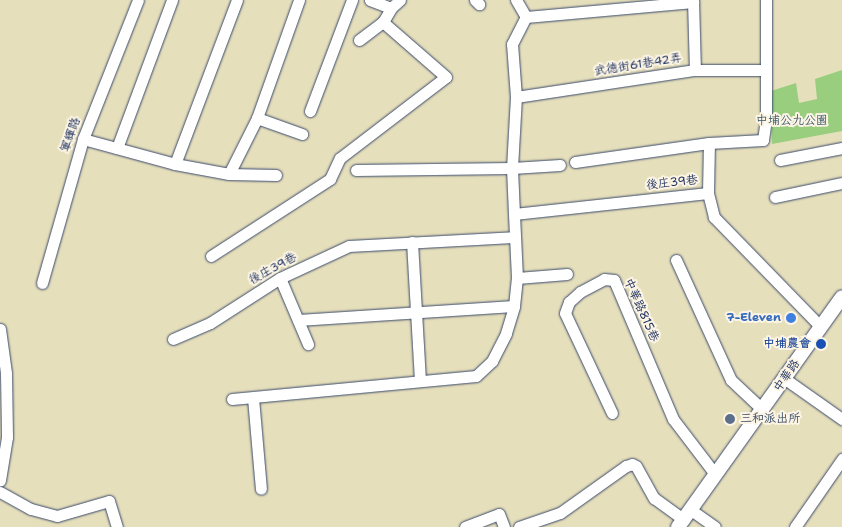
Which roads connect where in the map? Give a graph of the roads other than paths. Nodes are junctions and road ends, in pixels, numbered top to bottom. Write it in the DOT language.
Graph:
graph roads {
  1 [pos="138,0"];
  2 [pos="172,0"];
  3 [pos="237,0"];
  4 [pos="299,0"];
  5 [pos="352,0"];
  6 [pos="370,0"];
  7 [pos="400,0"];
  8 [pos="516,0"];
  9 [pos="766,0"];
  10 [pos="693,1"];
  11 [pos="391,8"];
  12 [pos="526,17"];
  13 [pos="383,22"];
  14 [pos="359,40"];
  15 [pos="695,70"];
  16 [pos="766,70"];
  17 [pos="516,97"];
  18 [pos="310,111"];
  19 [pos="257,118"];
  20 [pos="302,134"];
  21 [pos="83,139"];
  22 [pos="709,143"];
  23 [pos="117,148"];
  24 [pos="842,148"];
  25 [pos="780,160"];
  26 [pos="575,162"];
  27 [pos="175,164"];
  28 [pos="560,165"];
  29 [pos="512,168"];
  30 [pos="356,170"];
  31 [pos="229,174"];
  32 [pos="276,176"];
  33 [pos="842,183"];
  34 [pos="708,193"];
  35 [pos="775,197"];
  36 [pos="514,214"];
  37 [pos="514,237"];
  38 [pos="412,242"];
  39 [pos="211,256"];
  40 [pos="676,260"];
  41 [pos="567,274"];
  42 [pos="280,278"];
  43 [pos="517,278"];
  44 [pos="42,283"];
  45 [pos="842,297"];
  46 [pos="514,306"];
  47 [pos="418,313"];
  48 [pos="298,320"];
  49 [pos="821,327"];
  50 [pos="0,329"];
  51 [pos="173,339"];
  52 [pos="308,344"];
  53 [pos="785,379"];
  54 [pos="420,380"];
  55 [pos="254,398"];
  56 [pos="232,399"];
  57 [pos="763,410"];
  58 [pos="612,413"];
  59 [pos="842,419"];
  60 [pos="842,459"];
  61 [pos="715,474"];
  62 [pos="0,480"];
  63 [pos="261,489"];
  64 [pos="0,492"];
  65 [pos="684,519"];
  66 [pos="117,527"];
  67 [pos="465,527"];
  68 [pos="504,527"];
  69 [pos="519,527"];
  70 [pos="715,527"];
  71 [pos="795,527"];
  1 -- 21 [label="street, 軍輝路"];
  2 -- 23 [label="street"];
  3 -- 27 [label="street"];
  4 -- 19 [label="street"];
  5 -- 18 [label="street"];
  6 -- 11 [label="street"];
  7 -- 11 [label="street"];
  8 -- 12 [label="street"];
  9 -- 16 [label="street"];
  10 -- 12 [label="street"];
  10 -- 15 [label="street"];
  11 -- 13 [label="street"];
  12 -- 17 [label="street"];
  13 -- 14 [label="street"];
  13 -- 39 [label="street"];
  15 -- 16 [label="street, 武德街61巷42弄"];
  15 -- 17 [label="street, 武德街61巷42弄"];
  16 -- 22 [label="street"];
  17 -- 29 [label="street"];
  19 -- 20 [label="street"];
  19 -- 31 [label="street"];
  21 -- 23 [label="street"];
  21 -- 44 [label="street, 軍輝路"];
  22 -- 26 [label="street"];
  22 -- 34 [label="street"];
  23 -- 27 [label="street"];
  24 -- 25 [label="street"];
  27 -- 31 [label="street"];
  28 -- 29 [label="street"];
  29 -- 30 [label="street"];
  29 -- 36 [label="street"];
  31 -- 32 [label="street"];
  33 -- 35 [label="street"];
  34 -- 36 [label="street, 後庄39巷"];
  34 -- 49 [label="street, 後庄39巷"];
  36 -- 37 [label="street"];
  37 -- 38 [label="street, 後庄39巷"];
  37 -- 43 [label="street"];
  38 -- 42 [label="street, 後庄39巷"];
  38 -- 47 [label="street"];
  40 -- 57 [label="street"];
  41 -- 43 [label="street"];
  42 -- 48 [label="street"];
  42 -- 51 [label="street, 後庄39巷"];
  43 -- 46 [label="street"];
  45 -- 49 [label="main road, 中華路"];
  46 -- 47 [label="street"];
  46 -- 54 [label="street"];
  47 -- 48 [label="street"];
  47 -- 54 [label="street"];
  48 -- 52 [label="street"];
  49 -- 53 [label="main road, 中華路"];
  50 -- 62 [label="street"];
  53 -- 57 [label="main road, 中華路"];
  53 -- 59 [label="street"];
  54 -- 55 [label="street"];
  55 -- 56 [label="street"];
  55 -- 63 [label="street"];
  57 -- 61 [label="main road, 中華路"];
  58 -- 61 [label="street, 中華路815巷"];
  60 -- 71 [label="street"];
  61 -- 65 [label="main road, 中華路"];
  64 -- 66 [label="street"];
  65 -- 69 [label="street"];
  65 -- 70 [label="street"];
  67 -- 68 [label="street"];
}
